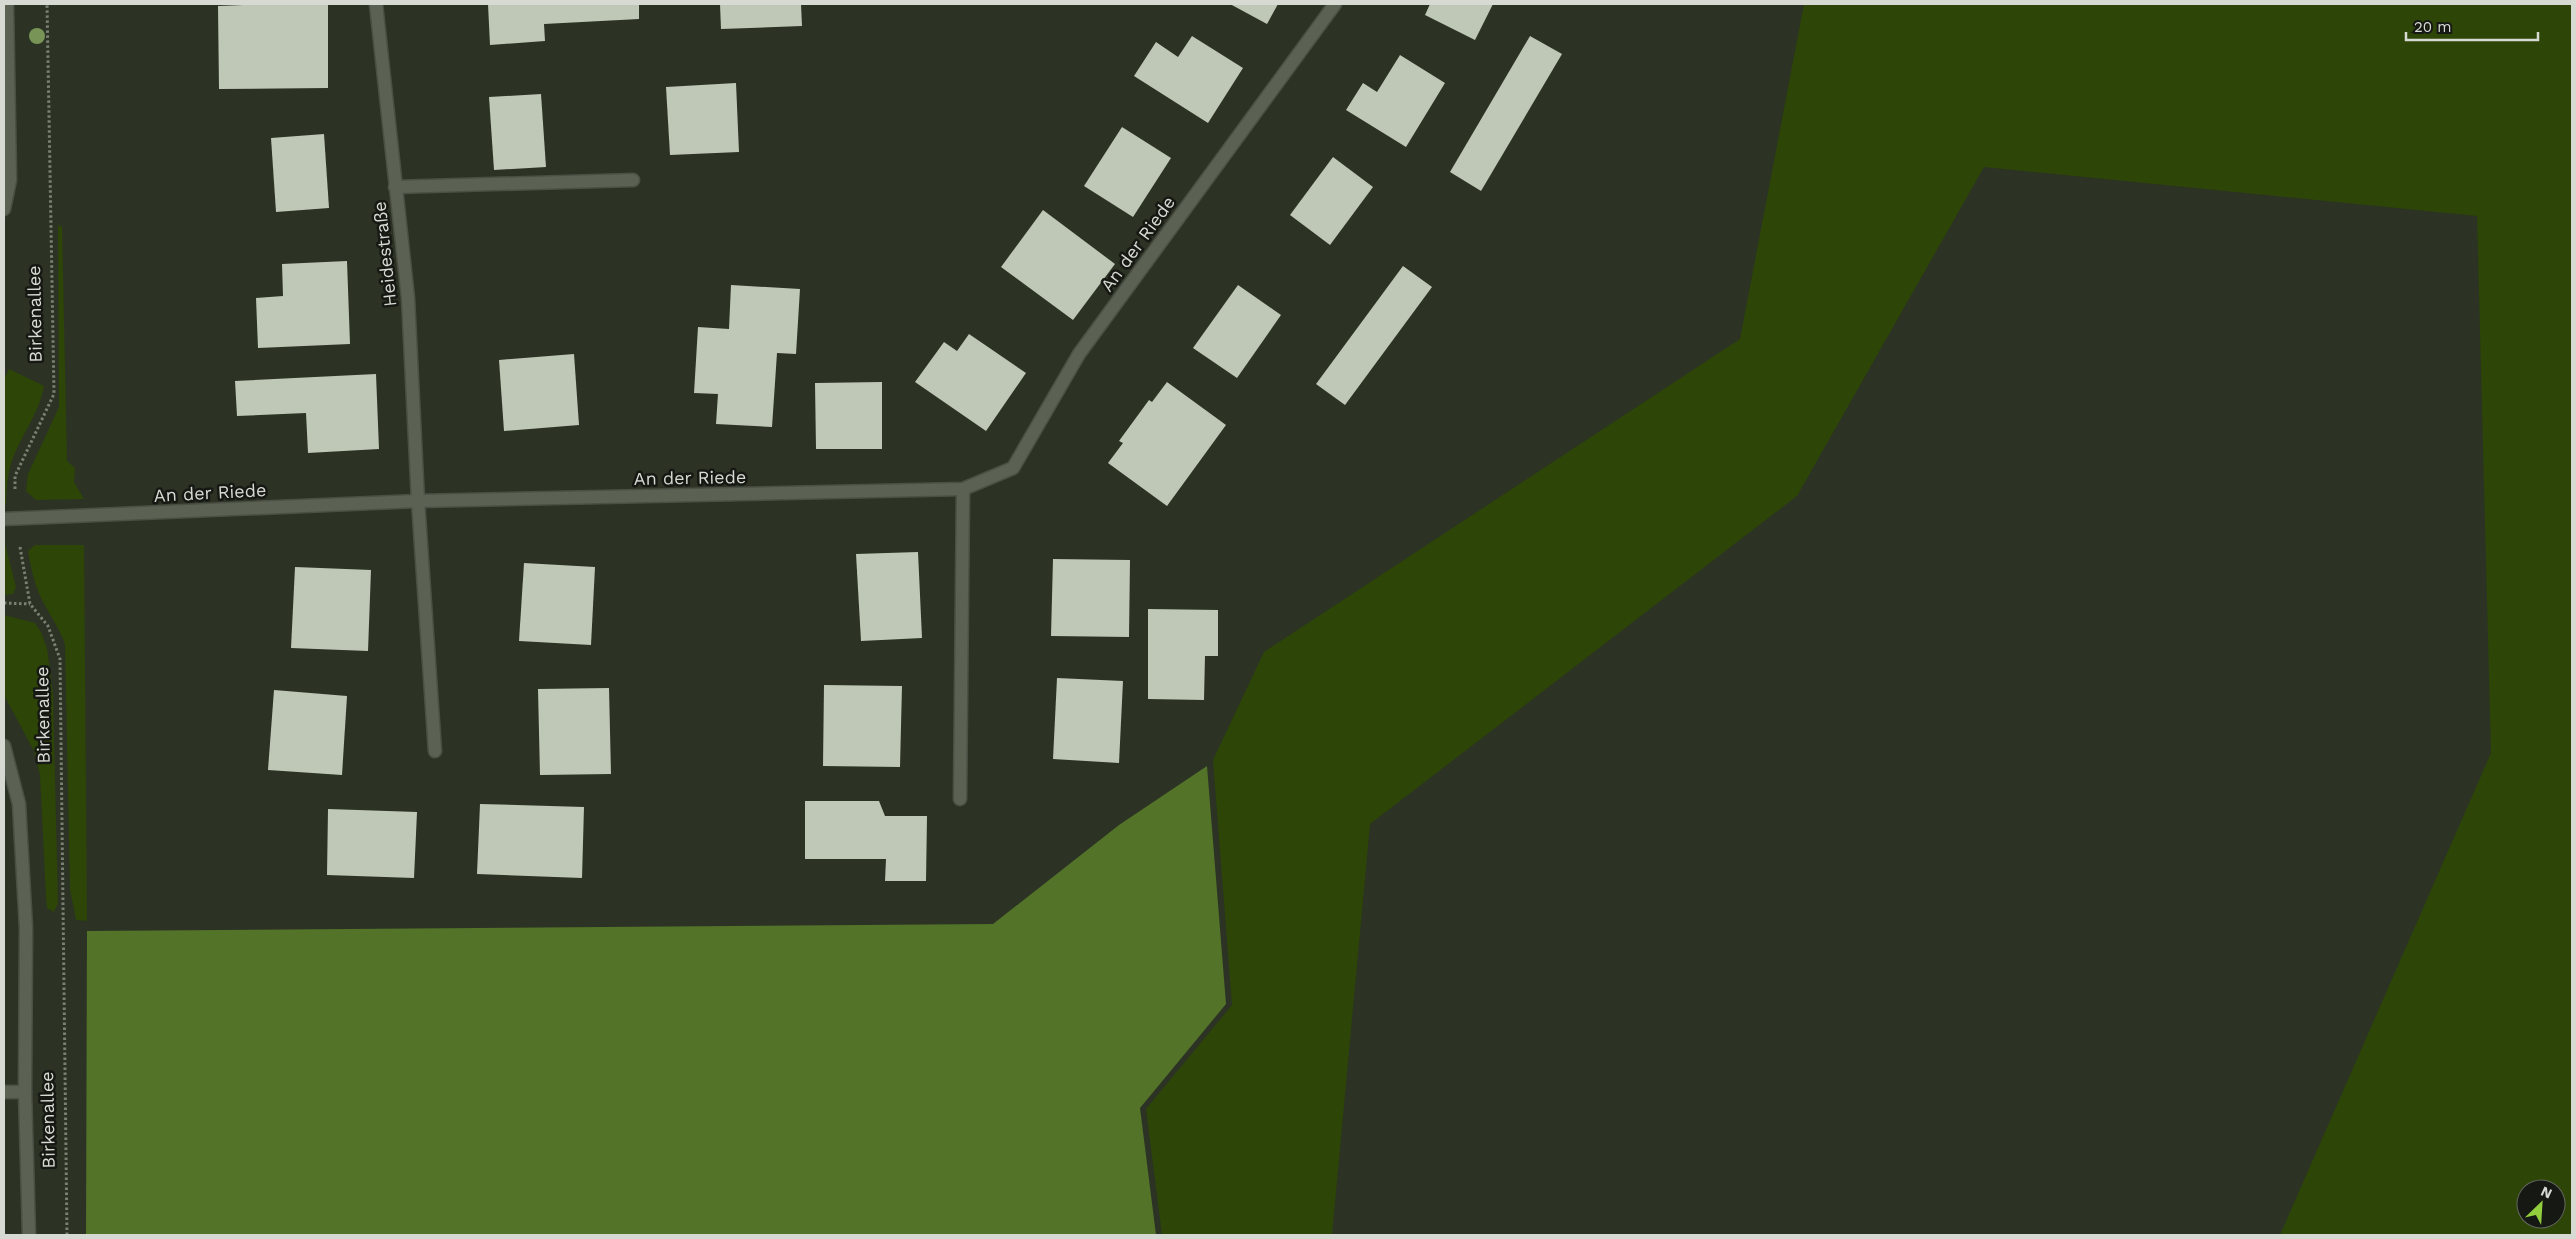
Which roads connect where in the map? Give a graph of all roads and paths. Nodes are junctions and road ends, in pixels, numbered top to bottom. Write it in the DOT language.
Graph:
graph roads {
  1 [pos="7,4"];
  2 [pos="47,4"];
  3 [pos="376,4"];
  4 [pos="1335,4"];
  5 [pos="633,180"];
  6 [pos="395,187"];
  7 [pos="4,209"];
  8 [pos="963,489"];
  9 [pos="418,501"];
  10 [pos="9,519"];
  11 [pos="4,603"];
  12 [pos="30,604"];
  13 [pos="4,746"];
  14 [pos="434,751"];
  15 [pos="960,799"];
  16 [pos="4,1092"];
  17 [pos="25,1092"];
  18 [pos="29,1235"];
  19 [pos="68,1235"];
  1 -- 7 [label="street"];
  2 -- 10 [label="path, Birkenallee"];
  3 -- 6 [label="street, Heidestraße"];
  4 -- 8 [label="street, An der Riede"];
  5 -- 6 [label="street"];
  6 -- 9 [label="street, Heidestraße"];
  8 -- 9 [label="street, An der Riede"];
  8 -- 15 [label="street"];
  9 -- 10 [label="street, An der Riede"];
  9 -- 14 [label="street"];
  10 -- 12 [label="path, Birkenallee"];
  11 -- 12 [label="path"];
  12 -- 19 [label="path, Birkenallee"];
  13 -- 17 [label="street, Birkenallee"];
  16 -- 17 [label="street"];
  17 -- 18 [label="street, Birkenallee"];
}
